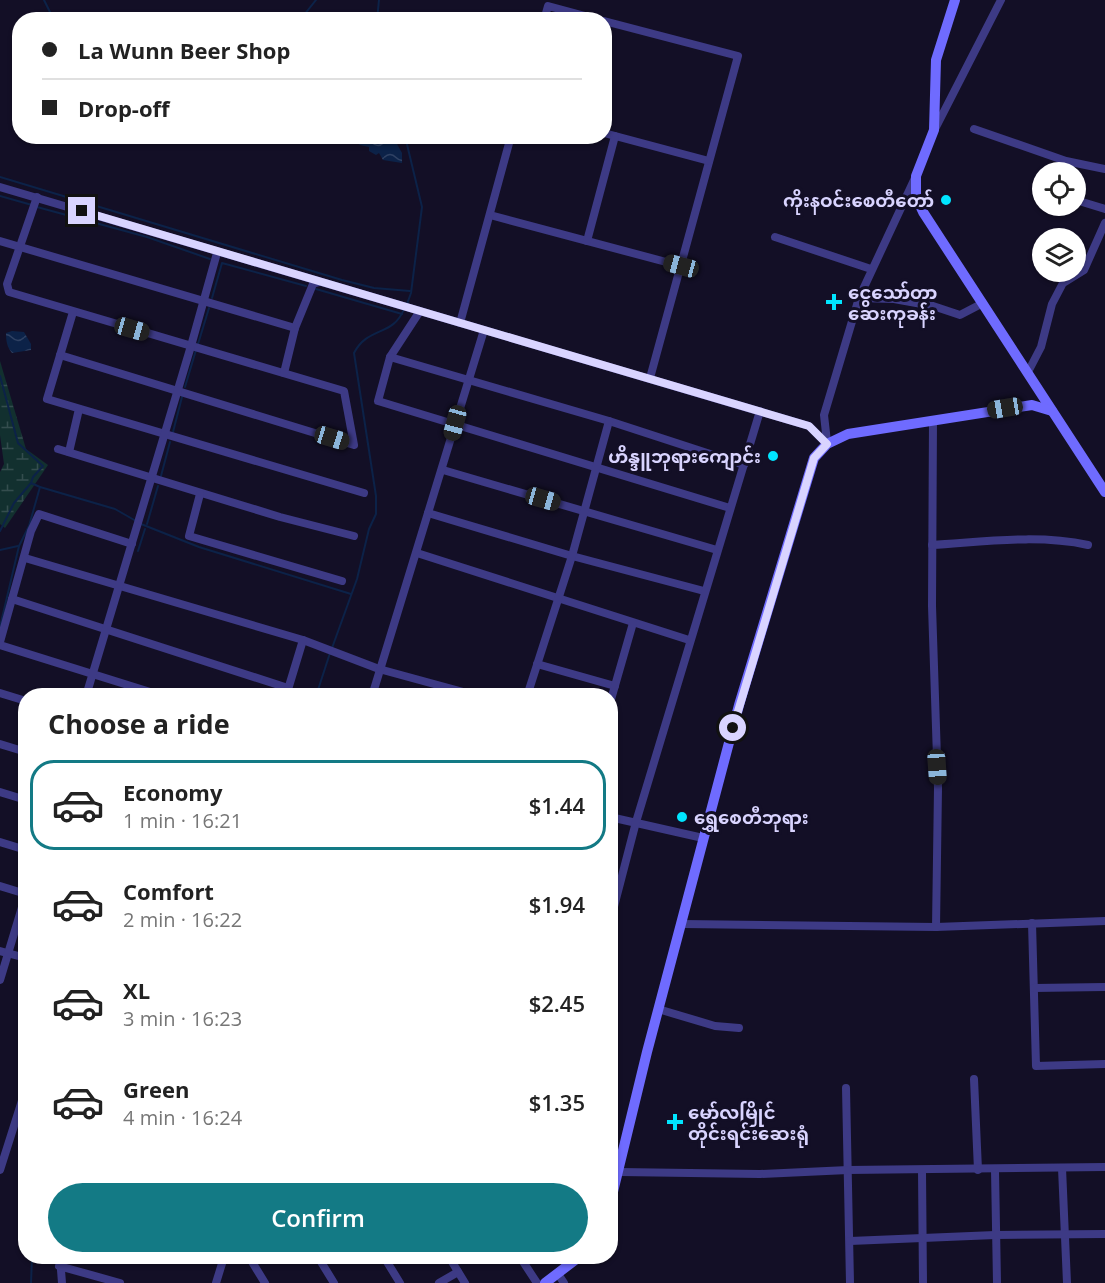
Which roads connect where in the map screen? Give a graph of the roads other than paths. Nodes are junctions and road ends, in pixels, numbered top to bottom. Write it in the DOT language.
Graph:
graph roads {
  1 [pos="955,0"];
  2 [pos="1001,0"];
  3 [pos="546,12"];
  4 [pos="571,12"];
  5 [pos="612,23"];
  6 [pos="975,129"];
  7 [pos="934,130"];
  8 [pos="612,135"];
  9 [pos="615,136"];
  10 [pos="509,144"];
  11 [pos="710,162"];
  12 [pos="1105,169"];
  13 [pos="916,176"];
  14 [pos="0,187"];
  15 [pos="37,197"];
  16 [pos="1086,203"];
  17 [pos="1105,209"];
  18 [pos="490,215"];
  19 [pos="1105,223"];
  20 [pos="775,237"];
  21 [pos="0,241"];
  22 [pos="587,241"];
  23 [pos="19,248"];
  24 [pos="217,252"];
  25 [pos="681,266"];
  26 [pos="871,269"];
  27 [pos="319,282"];
  28 [pos="859,298"];
  29 [pos="203,301"];
  30 [pos="983,303"];
  31 [pos="417,311"];
  32 [pos="73,312"];
  33 [pos="460,324"];
  34 [pos="295,328"];
  35 [pos="484,330"];
  36 [pos="191,346"];
  37 [pos="60,355"];
  38 [pos="390,357"];
  39 [pos="1028,372"];
  40 [pos="284,373"];
  41 [pos="650,378"];
  42 [pos="468,381"];
  43 [pos="178,391"];
  44 [pos="79,409"];
  45 [pos="760,411"];
  46 [pos="1052,411"];
  47 [pos="933,420"];
  48 [pos="609,421"];
  49 [pos="455,423"];
  50 [pos="164,434"];
  51 [pos="827,444"];
  52 [pos="58,449"];
  53 [pos="69,452"];
  54 [pos="744,465"];
  55 [pos="595,467"];
  56 [pos="443,470"];
  57 [pos="152,478"];
  58 [pos="1101,481"];
  59 [pos="1105,492"];
  60 [pos="364,493"];
  61 [pos="200,494"];
  62 [pos="730,508"];
  63 [pos="584,510"];
  64 [pos="428,513"];
  65 [pos="354,536"];
  66 [pos="132,544"];
  67 [pos="932,545"];
  68 [pos="1088,545"];
  69 [pos="717,550"];
  70 [pos="417,553"];
  71 [pos="572,556"];
  72 [pos="25,558"];
  73 [pos="342,581"];
  74 [pos="119,587"];
  75 [pos="704,591"];
  76 [pos="12,599"];
  77 [pos="558,599"];
  78 [pos="633,622"];
  79 [pos="106,629"];
  80 [pos="303,640"];
  81 [pos="689,640"];
  82 [pos="0,643"];
  83 [pos="537,664"];
  84 [pos="379,669"];
  85 [pos="93,674"];
  86 [pos="615,686"];
  87 [pos="89,688"];
  88 [pos="138,688"];
  89 [pos="276,688"];
  90 [pos="288,688"];
  91 [pos="374,688"];
  92 [pos="449,688"];
  93 [pos="530,688"];
  94 [pos="0,693"];
  95 [pos="18,699"];
  96 [pos="0,744"];
  97 [pos="18,750"];
  98 [pos="0,792"];
  99 [pos="18,798"];
  100 [pos="618,819"];
  101 [pos="636,822"];
  102 [pos="703,838"];
  103 [pos="0,842"];
  104 [pos="18,848"];
  105 [pos="0,886"];
  106 [pos="618,891"];
  107 [pos="18,892"];
  108 [pos="18,921"];
  109 [pos="1105,921"];
  110 [pos="1032,923"];
  111 [pos="682,924"];
  112 [pos="936,927"];
  113 [pos="0,951"];
  114 [pos="8,954"];
  115 [pos="18,956"];
  116 [pos="0,980"];
  117 [pos="1105,987"];
  118 [pos="1034,988"];
  119 [pos="658,1009"];
  120 [pos="740,1028"];
  121 [pos="1105,1064"];
  122 [pos="974,1079"];
  123 [pos="846,1088"];
  124 [pos="18,1113"];
  125 [pos="1105,1167"];
  126 [pos="1062,1168"];
  127 [pos="0,1170"];
  128 [pos="848,1170"];
  129 [pos="978,1170"];
  130 [pos="995,1170"];
  131 [pos="922,1171"];
  132 [pos="620,1172"];
  133 [pos="618,1178"];
  134 [pos="1066,1233"];
  135 [pos="1105,1234"];
  136 [pos="995,1235"];
  137 [pos="922,1238"];
  138 [pos="850,1241"];
  139 [pos="222,1264"];
  140 [pos="253,1264"];
  141 [pos="322,1264"];
  142 [pos="388,1264"];
  143 [pos="453,1264"];
  144 [pos="525,1264"];
  145 [pos="573,1264"];
  146 [pos="59,1266"];
  147 [pos="458,1272"];
  148 [pos="561,1279"];
  149 [pos="62,1283"];
  150 [pos="120,1283"];
  151 [pos="216,1283"];
  152 [pos="265,1283"];
  153 [pos="334,1283"];
  154 [pos="400,1283"];
  155 [pos="439,1283"];
  156 [pos="465,1283"];
  157 [pos="537,1283"];
  158 [pos="545,1283"];
  159 [pos="850,1283"];
  160 [pos="923,1283"];
  161 [pos="997,1283"];
  162 [pos="1067,1283"];
  1 -- 7 [label="main road"];
  2 -- 7 [label="street"];
  3 -- 4 [label="street"];
  5 -- 11 [label="street"];
  6 -- 12 [label="street"];
  7 -- 13 [label="main road"];
  8 -- 9 [label="street"];
  9 -- 11 [label="street"];
  9 -- 22 [label="street"];
  10 -- 18 [label="street"];
  11 -- 25 [label="street"];
  13 -- 26 [label="street"];
  13 -- 30 [label="main road"];
  14 -- 15 [label="street"];
  15 -- 23 [label="street"];
  15 -- 24 [label="street"];
  16 -- 17 [label="street"];
  18 -- 22 [label="street"];
  18 -- 33 [label="street"];
  19 -- 39 [label="street"];
  20 -- 26 [label="street"];
  21 -- 23 [label="street"];
  22 -- 25 [label="street"];
  23 -- 29 [label="street"];
  23 -- 32 [label="street"];
  24 -- 27 [label="street"];
  24 -- 29 [label="street"];
  25 -- 41 [label="street"];
  26 -- 28 [label="street"];
  27 -- 31 [label="street"];
  27 -- 34 [label="street"];
  28 -- 30 [label="street"];
  28 -- 51 [label="street"];
  29 -- 34 [label="street"];
  29 -- 36 [label="street"];
  30 -- 39 [label="main road"];
  31 -- 33 [label="street"];
  31 -- 38 [label="street"];
  32 -- 36 [label="street"];
  32 -- 37 [label="street"];
  33 -- 35 [label="street"];
  34 -- 40 [label="street"];
  35 -- 41 [label="street"];
  35 -- 42 [label="street"];
  36 -- 40 [label="street"];
  36 -- 43 [label="street"];
  37 -- 43 [label="street"];
  37 -- 44 [label="street"];
  38 -- 42 [label="street"];
  38 -- 49 [label="street"];
  39 -- 46 [label="main road"];
  40 -- 43 [label="street"];
  41 -- 45 [label="street"];
  42 -- 48 [label="street"];
  42 -- 49 [label="street"];
  43 -- 50 [label="street"];
  44 -- 50 [label="street"];
  44 -- 53 [label="street"];
  45 -- 51 [label="street"];
  45 -- 54 [label="street"];
  46 -- 47 [label="main road"];
  46 -- 58 [label="main road"];
  47 -- 51 [label="main road"];
  47 -- 67 [label="street"];
  48 -- 54 [label="street"];
  48 -- 55 [label="street"];
  49 -- 55 [label="street"];
  49 -- 56 [label="street"];
  50 -- 57 [label="street"];
  50 -- 60 [label="street"];
  51 -- 102 [label="main road"];
  52 -- 53 [label="street"];
  53 -- 57 [label="street"];
  54 -- 62 [label="street"];
  55 -- 62 [label="street"];
  55 -- 63 [label="street"];
  56 -- 63 [label="street"];
  56 -- 64 [label="street"];
  57 -- 61 [label="street"];
  57 -- 66 [label="street"];
  58 -- 59 [label="main road"];
  61 -- 65 [label="street"];
  61 -- 73 [label="street"];
  62 -- 69 [label="street"];
  63 -- 69 [label="street"];
  63 -- 71 [label="street"];
  64 -- 70 [label="street"];
  64 -- 71 [label="street"];
  66 -- 72 [label="street"];
  66 -- 74 [label="street"];
  67 -- 68 [label="street"];
  67 -- 112 [label="street"];
  69 -- 75 [label="street"];
  70 -- 77 [label="street"];
  70 -- 84 [label="street"];
  71 -- 75 [label="street"];
  71 -- 77 [label="street"];
  72 -- 74 [label="street"];
  72 -- 76 [label="street"];
  74 -- 79 [label="street"];
  74 -- 80 [label="street"];
  75 -- 81 [label="street"];
  76 -- 79 [label="street"];
  76 -- 82 [label="street"];
  77 -- 78 [label="street"];
  77 -- 83 [label="street"];
  78 -- 81 [label="street"];
  78 -- 86 [label="street"];
  79 -- 85 [label="street"];
  79 -- 89 [label="street"];
  80 -- 84 [label="street"];
  80 -- 90 [label="street"];
  81 -- 101 [label="street"];
  82 -- 85 [label="street"];
  83 -- 86 [label="street"];
  83 -- 93 [label="street"];
  84 -- 91 [label="street"];
  84 -- 92 [label="street"];
  85 -- 87 [label="street"];
  85 -- 88 [label="street"];
  94 -- 95 [label="street"];
  96 -- 97 [label="street"];
  98 -- 99 [label="street"];
  100 -- 101 [label="street"];
  101 -- 102 [label="street"];
  101 -- 106 [label="street"];
  102 -- 111 [label="main road"];
  103 -- 104 [label="street"];
  105 -- 107 [label="street"];
  108 -- 114 [label="street"];
  109 -- 110 [label="street"];
  110 -- 112 [label="street"];
  110 -- 118 [label="street"];
  111 -- 112 [label="street"];
  111 -- 119 [label="main road"];
  113 -- 114 [label="street"];
  114 -- 115 [label="street"];
  114 -- 116 [label="street"];
  117 -- 118 [label="street"];
  118 -- 121 [label="street"];
  119 -- 120 [label="street"];
  119 -- 132 [label="main road"];
  122 -- 129 [label="street"];
  123 -- 128 [label="street"];
  124 -- 127 [label="street"];
  125 -- 126 [label="street"];
  126 -- 130 [label="street"];
  126 -- 134 [label="street"];
  128 -- 131 [label="street"];
  128 -- 132 [label="street"];
  128 -- 138 [label="street"];
  129 -- 130 [label="street"];
  129 -- 131 [label="street"];
  130 -- 136 [label="street"];
  131 -- 137 [label="street"];
  132 -- 133 [label="main road"];
  134 -- 135 [label="street"];
  134 -- 136 [label="street"];
  134 -- 162 [label="street"];
  136 -- 137 [label="street"];
  136 -- 161 [label="street"];
  137 -- 138 [label="street"];
  137 -- 160 [label="street"];
  138 -- 159 [label="street"];
  139 -- 151 [label="street"];
  140 -- 152 [label="street"];
  141 -- 153 [label="street"];
  142 -- 154 [label="street"];
  143 -- 147 [label="street"];
  144 -- 157 [label="street"];
  145 -- 148 [label="main road"];
  146 -- 149 [label="street"];
  146 -- 150 [label="street"];
  147 -- 155 [label="street"];
  147 -- 156 [label="street"];
  148 -- 158 [label="main road"];
}
